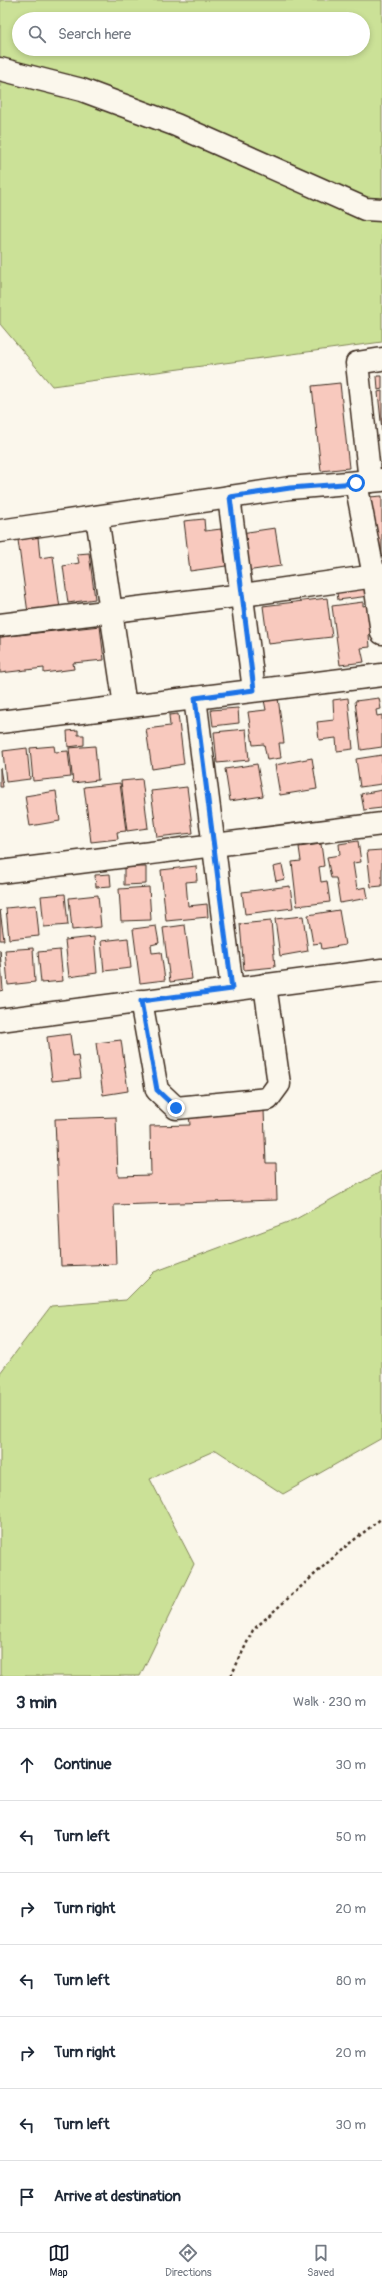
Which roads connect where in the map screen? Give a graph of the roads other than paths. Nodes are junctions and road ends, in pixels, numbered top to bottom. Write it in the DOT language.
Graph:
graph roads {
  1 [pos="0,69"];
  2 [pos="382,210"];
  3 [pos="382,359"];
  4 [pos="369,482"];
  5 [pos="230,497"];
  6 [pos="97,517"];
  7 [pos="0,532"];
  8 [pos="378,576"];
  9 [pos="243,595"];
  10 [pos="110,611"];
  11 [pos="0,625"];
  12 [pos="382,633"];
  13 [pos="382,675"];
  14 [pos="254,690"];
  15 [pos="195,698"];
  16 [pos="125,706"];
  17 [pos="0,722"];
  18 [pos="382,824"];
  19 [pos="213,844"];
  20 [pos="0,872"];
  21 [pos="382,970"];
  22 [pos="266,985"];
  23 [pos="232,989"];
  24 [pos="141,1001"];
  25 [pos="0,1020"];
  1 -- 2 [label="street"];
  3 -- 4 [label="street"];
  4 -- 5 [label="street"];
  4 -- 8 [label="street"];
  5 -- 6 [label="street"];
  5 -- 9 [label="street"];
  6 -- 7 [label="street"];
  6 -- 10 [label="street"];
  8 -- 9 [label="street"];
  8 -- 12 [label="street"];
  9 -- 10 [label="street"];
  9 -- 14 [label="street"];
  10 -- 11 [label="street"];
  10 -- 16 [label="street"];
  13 -- 14 [label="street"];
  14 -- 15 [label="street"];
  15 -- 16 [label="street"];
  15 -- 19 [label="street"];
  16 -- 17 [label="street"];
  18 -- 19 [label="street"];
  19 -- 20 [label="street"];
  19 -- 23 [label="street"];
  21 -- 22 [label="street"];
  22 -- 23 [label="street"];
  22 -- 24 [label="street"];
  23 -- 24 [label="street"];
  24 -- 25 [label="street"];
}
